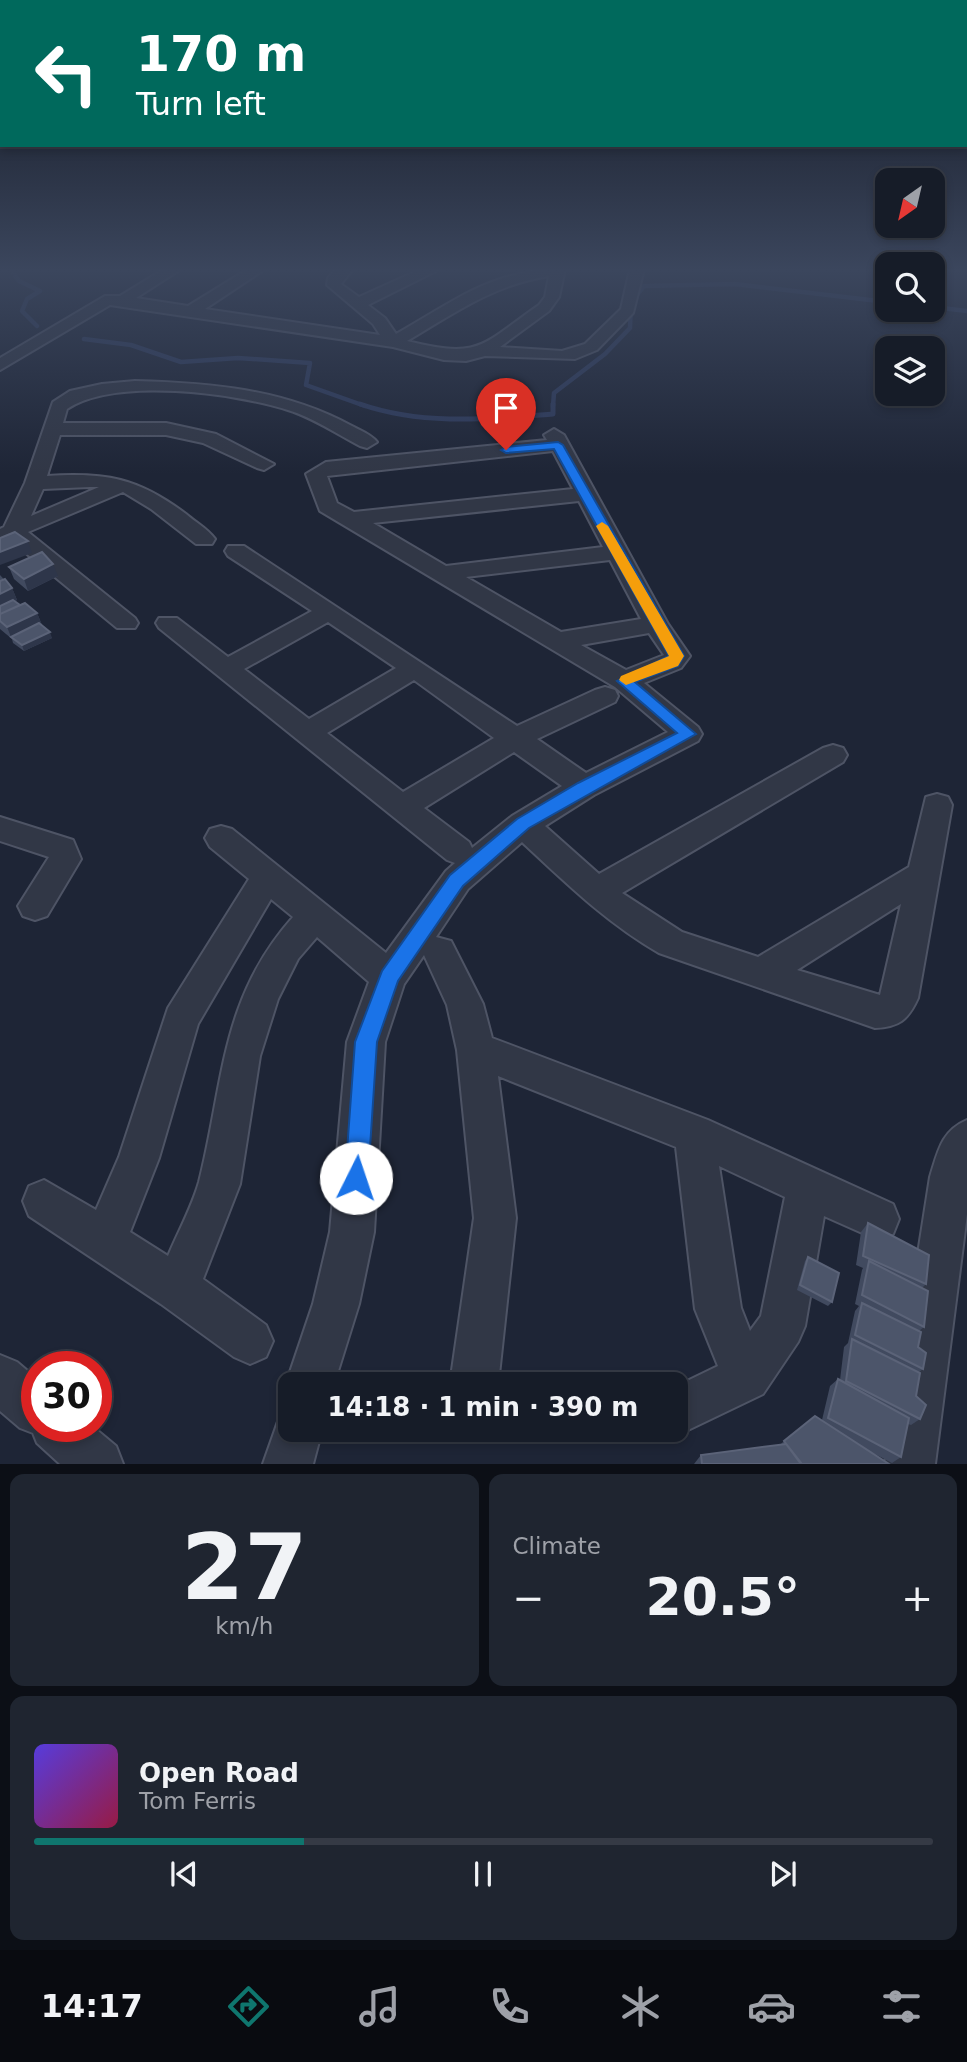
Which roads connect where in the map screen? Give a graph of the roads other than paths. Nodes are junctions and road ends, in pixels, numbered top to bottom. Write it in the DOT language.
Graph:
graph roads {
  1 [pos="49,337"];
  2 [pos="57,337"];
  3 [pos="361,337"];
  4 [pos="390,337"];
  5 [pos="401,337"];
  6 [pos="504,337"];
  7 [pos="601,337"];
  8 [pos="393,342"];
  9 [pos="484,351"];
  10 [pos="0,365"];
  11 [pos="0,373"];
  12 [pos="52,429"];
  13 [pos="368,442"];
  14 [pos="264,464"];
  15 [pos="35,483"];
  16 [pos="122,485"];
  17 [pos="584,494"];
  18 [pos="350,519"];
  19 [pos="6,534"];
  20 [pos="204,539"];
  21 [pos="236,551"];
  22 [pos="617,552"];
  23 [pos="443,573"];
  24 [pos="329,612"];
  25 [pos="126,623"];
  26 [pos="168,623"];
  27 [pos="656,624"];
  28 [pos="557,641"];
  29 [pos="415,668"];
  30 [pos="225,669"];
  31 [pos="615,688"];
  32 [pos="307,733"];
  33 [pos="517,737"];
  34 [pos="833,755"];
  35 [pos="584,787"];
  36 [pos="937,805"];
  37 [pos="402,807"];
  38 [pos="523,824"];
  39 [pos="0,830"];
  40 [pos="221,838"];
  41 [pos="458,851"];
  42 [pos="922,875"];
  43 [pos="270,876"];
  44 [pos="596,892"];
  45 [pos="35,906"];
  46 [pos="315,915"];
  47 [pos="439,951"];
  48 [pos="763,972"];
  49 [pos="389,977"];
  50 [pos="476,1050"];
  51 [pos="694,1134"];
  52 [pos="967,1140"];
  53 [pos="808,1187"];
  54 [pos="44,1202"];
  55 [pos="878,1219"];
  56 [pos="105,1241"];
  57 [pos="177,1288"];
  58 [pos="250,1341"];
  59 [pos="317,1372"];
  60 [pos="476,1372"];
  61 [pos="746,1377"];
  62 [pos="0,1379"];
  63 [pos="21,1397"];
  64 [pos="688,1406"];
  65 [pos="73,1442"];
  66 [pos="294,1442"];
  67 [pos="98,1464"];
  68 [pos="288,1464"];
  69 [pos="909,1464"];
  1 -- 10 [label="street"];
  2 -- 11 [label="street"];
  3 -- 8 [label="street"];
  4 -- 8 [label="street"];
  5 -- 8 [label="street"];
  6 -- 9 [label="street"];
  7 -- 9 [label="street"];
  8 -- 9 [label="street"];
  12 -- 13 [label="street"];
  12 -- 14 [label="street"];
  12 -- 15 [label="street"];
  15 -- 16 [label="street"];
  15 -- 19 [label="street"];
  16 -- 19 [label="street"];
  16 -- 20 [label="street"];
  17 -- 18 [label="street"];
  17 -- 18 [label="street"];
  17 -- 22 [label="street"];
  18 -- 23 [label="street"];
  19 -- 25 [label="street"];
  21 -- 24 [label="street"];
  22 -- 23 [label="street"];
  22 -- 27 [label="street"];
  23 -- 28 [label="street"];
  24 -- 29 [label="street"];
  24 -- 30 [label="street"];
  26 -- 30 [label="street"];
  27 -- 28 [label="street"];
  27 -- 31 [label="street"];
  28 -- 31 [label="street"];
  29 -- 32 [label="street"];
  29 -- 33 [label="street"];
  30 -- 32 [label="street"];
  31 -- 33 [label="street"];
  31 -- 35 [label="street"];
  32 -- 37 [label="street"];
  33 -- 35 [label="street"];
  33 -- 37 [label="street"];
  34 -- 44 [label="street"];
  35 -- 38 [label="street"];
  36 -- 42 [label="street"];
  37 -- 41 [label="street"];
  38 -- 44 [label="street"];
  38 -- 49 [label="street"];
  39 -- 45 [label="street"];
  40 -- 43 [label="street"];
  42 -- 48 [label="street"];
  42 -- 48 [label="street"];
  43 -- 46 [label="street"];
  43 -- 56 [label="street"];
  44 -- 48 [label="street"];
  46 -- 49 [label="street"];
  46 -- 57 [label="street"];
  47 -- 50 [label="street"];
  49 -- 59 [label="street"];
  50 -- 51 [label="street"];
  50 -- 60 [label="street"];
  51 -- 53 [label="street"];
  51 -- 61 [label="street"];
  52 -- 69 [label="street"];
  53 -- 55 [label="street"];
  53 -- 61 [label="street"];
  54 -- 56 [label="street"];
  56 -- 57 [label="street"];
  57 -- 58 [label="street"];
  61 -- 64 [label="street"];
  62 -- 63 [label="street"];
  65 -- 67 [label="street"];
  66 -- 68 [label="street"];
}
